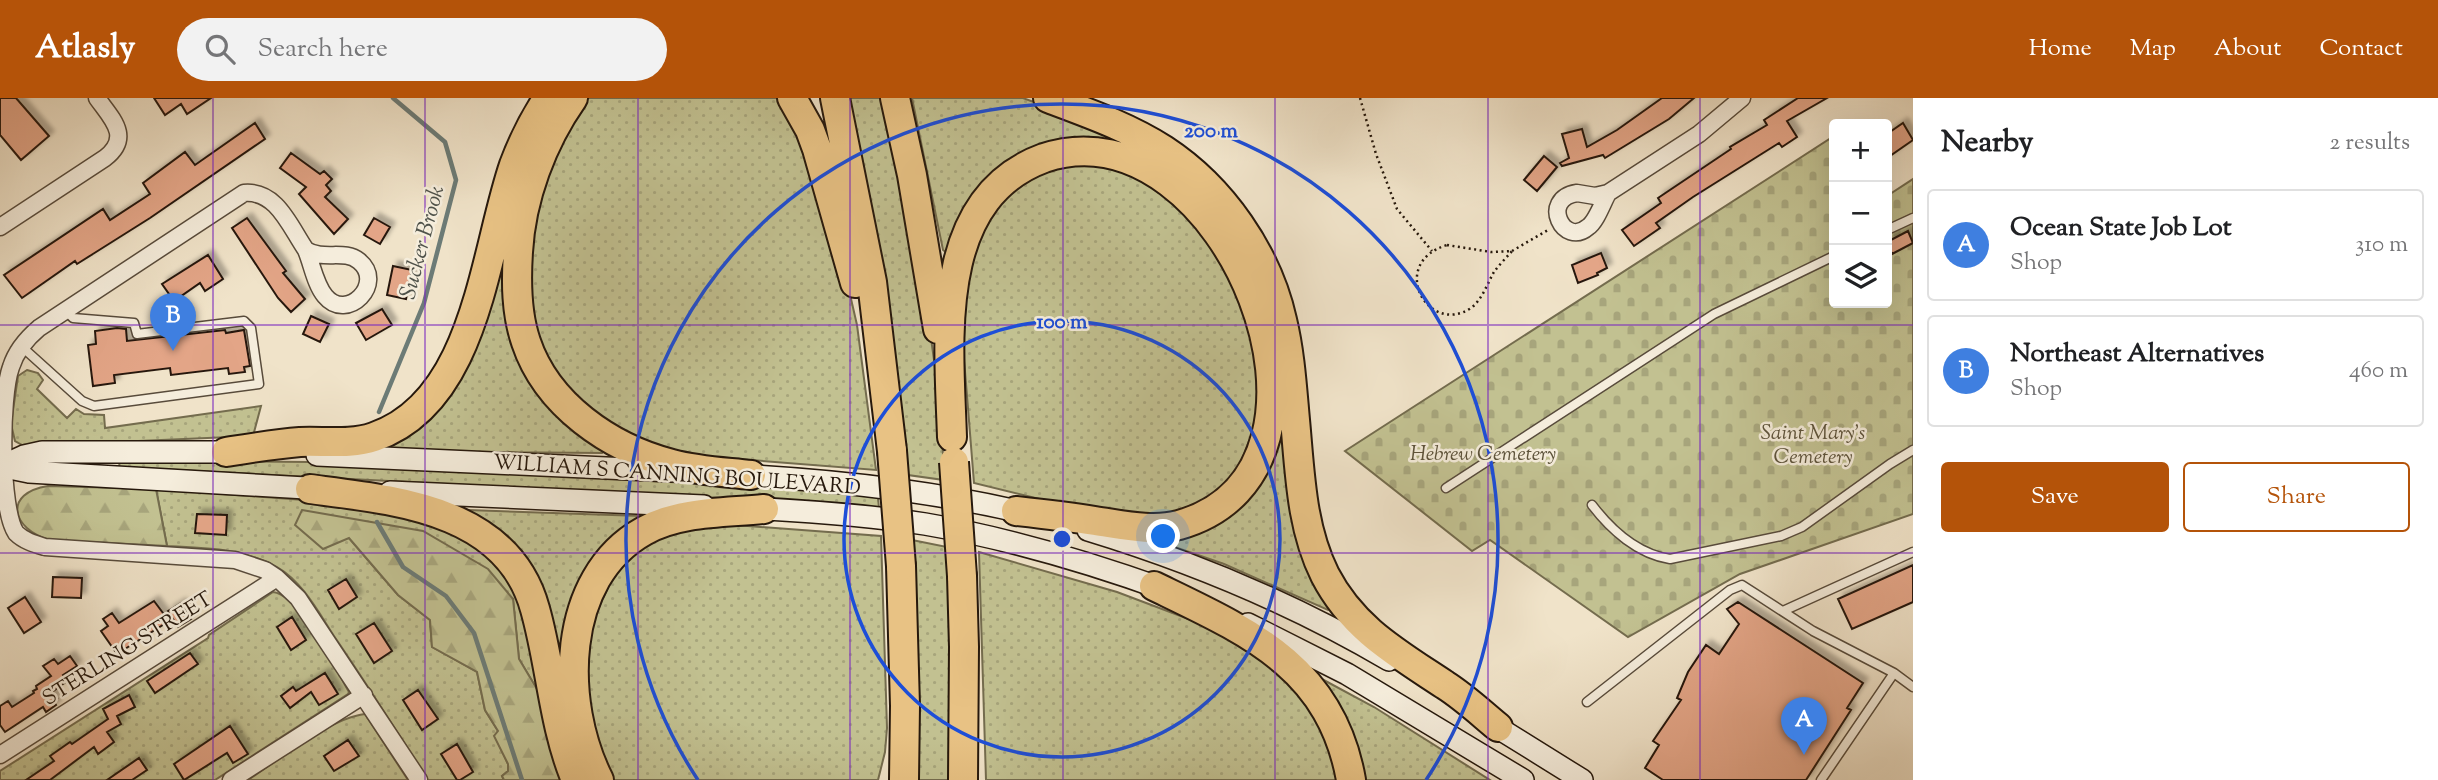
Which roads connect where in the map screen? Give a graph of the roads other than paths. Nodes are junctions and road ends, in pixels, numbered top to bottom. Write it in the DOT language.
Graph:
graph roads {
  1 [pos="97,98"];
  2 [pos="548,98"];
  3 [pos="573,98"];
  4 [pos="792,98"];
  5 [pos="835,98"];
  6 [pos="895,98"];
  7 [pos="1048,98"];
  8 [pos="1742,98"];
  9 [pos="1608,193"];
  10 [pos="1913,218"];
  11 [pos="0,227"];
  12 [pos="1892,228"];
  13 [pos="306,250"];
  14 [pos="1829,258"];
  15 [pos="65,310"];
  16 [pos="22,346"];
  17 [pos="3,379"];
  18 [pos="892,446"];
  19 [pos="953,450"];
  20 [pos="1913,450"];
  21 [pos="226,452"];
  22 [pos="1,466"];
  23 [pos="751,475"];
  24 [pos="1446,488"];
  25 [pos="310,489"];
  26 [pos="1592,505"];
  27 [pos="764,509"];
  28 [pos="1016,511"];
  29 [pos="1913,552"];
  30 [pos="901,569"];
  31 [pos="277,578"];
  32 [pos="963,586"];
  33 [pos="1154,586"];
  34 [pos="1783,611"];
  35 [pos="1894,673"];
  36 [pos="1913,687"];
  37 [pos="364,695"];
  38 [pos="1587,702"];
  39 [pos="1499,727"];
  40 [pos="0,755"];
  41 [pos="231,780"];
  42 [pos="419,780"];
  43 [pos="576,780"];
  44 [pos="599,780"];
  45 [pos="886,780"];
  46 [pos="904,780"];
  47 [pos="963,780"];
  48 [pos="981,780"];
  49 [pos="1351,780"];
  50 [pos="1523,780"];
  51 [pos="1582,780"];
  52 [pos="1821,780"];
  1 -- 11 [label="street"];
  2 -- 21 [label="highway"];
  3 -- 23 [label="highway"];
  4 -- 18 [label="highway"];
  5 -- 18 [label="highway"];
  6 -- 19 [label="highway"];
  7 -- 39 [label="highway"];
  8 -- 9 [label="street"];
  9 -- 9 [label="street"];
  10 -- 12 [label="lane"];
  13 -- 15 [label="street"];
  14 -- 24 [label="lane"];
  15 -- 16 [label="street"];
  15 -- 16 [label="lane"];
  16 -- 17 [label="street"];
  17 -- 22 [label="street"];
  18 -- 30 [label="highway, bridge"];
  19 -- 28 [label="highway"];
  19 -- 32 [label="highway, bridge"];
  20 -- 26 [label="lane"];
  21 -- 22 [label="main road, WILLIAM S CANNING BOULEVARD"];
  21 -- 23 [label="main road, WILLIAM S CANNING BOULEVARD"];
  22 -- 25 [label="main road, WILLIAM S CANNING BOULEVARD"];
  22 -- 31 [label="street"];
  23 -- 28 [label="main road, WILLIAM S CANNING BOULEVARD"];
  25 -- 27 [label="main road, WILLIAM S CANNING BOULEVARD"];
  25 -- 43 [label="highway"];
  27 -- 33 [label="main road, WILLIAM S CANNING BOULEVARD"];
  27 -- 44 [label="highway"];
  28 -- 39 [label="main road, WILLIAM S CANNING BOULEVARD"];
  29 -- 34 [label="lane"];
  30 -- 45 [label="highway"];
  30 -- 46 [label="highway"];
  31 -- 37 [label="street"];
  31 -- 40 [label="street, STERLING STREET"];
  32 -- 47 [label="highway"];
  32 -- 48 [label="highway"];
  33 -- 49 [label="highway"];
  33 -- 50 [label="main road, WILLIAM S CANNING BOULEVARD"];
  34 -- 35 [label="lane"];
  34 -- 38 [label="lane"];
  35 -- 36 [label="lane"];
  35 -- 52 [label="lane"];
  37 -- 41 [label="street"];
  37 -- 42 [label="street"];
  39 -- 51 [label="main road, WILLIAM S CANNING BOULEVARD"];
}
